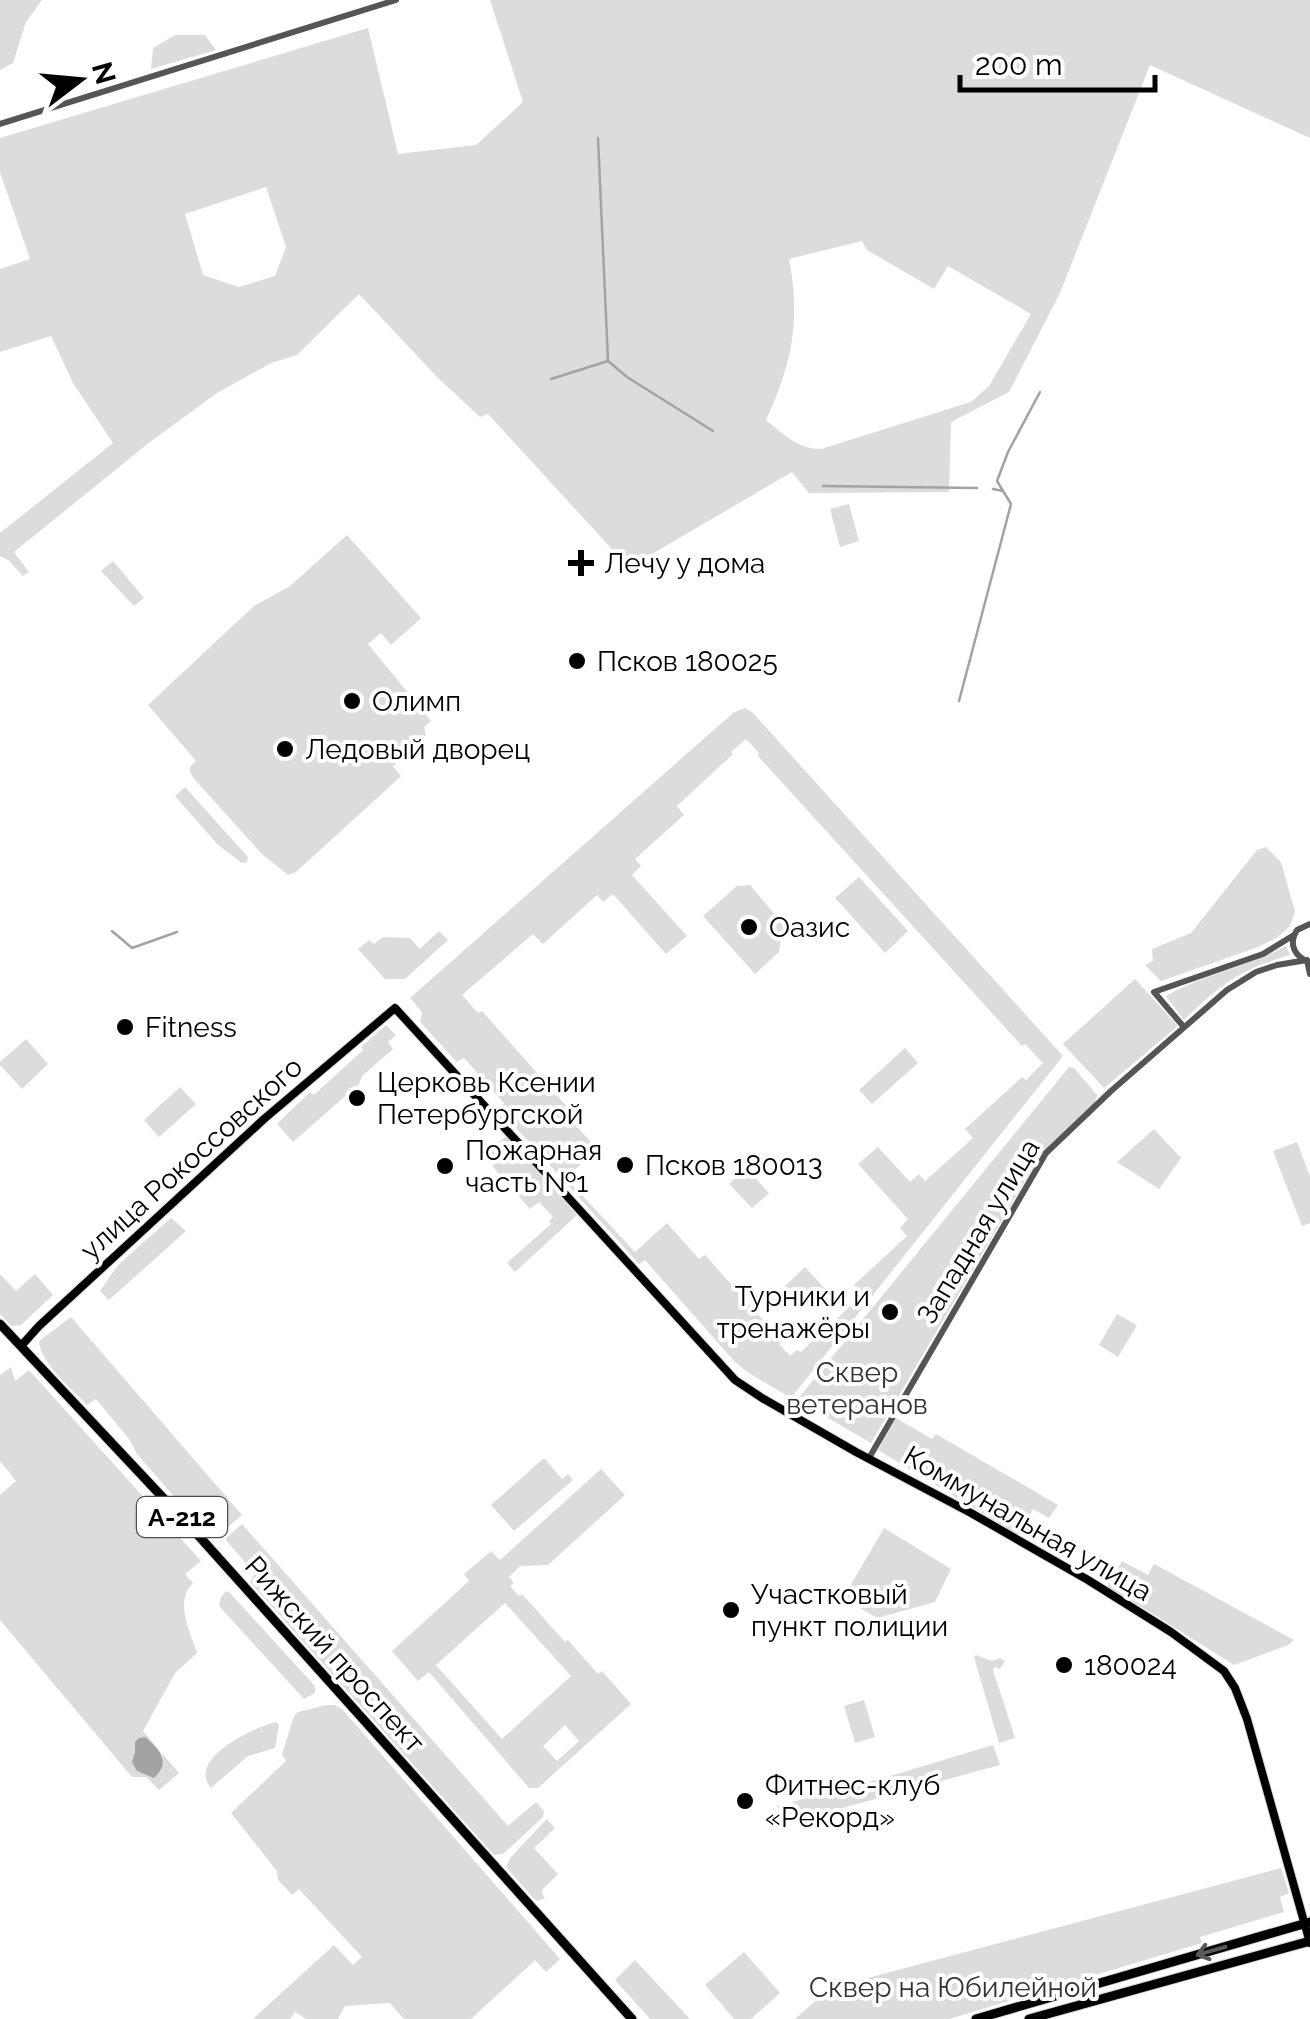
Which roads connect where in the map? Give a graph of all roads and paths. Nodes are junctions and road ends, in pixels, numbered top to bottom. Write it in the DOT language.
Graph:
graph roads {
  1 [pos="396,0"];
  2 [pos="0,124"];
  3 [pos="1310,924"];
  4 [pos="1294,935"];
  5 [pos="1308,960"];
  6 [pos="1310,974"];
  7 [pos="395,1008"];
  8 [pos="1183,1026"];
  9 [pos="0,1324"];
  10 [pos="22,1346"];
  11 [pos="869,1458"];
  12 [pos="1308,1923"];
  13 [pos="1310,1942"];
  14 [pos="632,2019"];
  15 [pos="976,2019"];
  16 [pos="1029,2019"];
  1 -- 2 [label="street"];
  3 -- 4 [label="street"];
  4 -- 5 [label="street"];
  4 -- 8 [label="street"];
  5 -- 6 [label="street"];
  5 -- 8 [label="street, Западная улица"];
  7 -- 10 [label="main road, улица Рокоссовского"];
  7 -- 11 [label="main road, Коммунальная улица"];
  8 -- 11 [label="street, Западная улица"];
  9 -- 10 [label="highway, Рижский проспект / А-212"];
  10 -- 14 [label="highway, Рижский проспект / А-212"];
  11 -- 12 [label="main road, Коммунальная улица"];
  12 -- 13 [label="main road, Коммунальная улица"];
  12 -- 15 [label="highway, one-way"];
  13 -- 16 [label="highway"];
}
